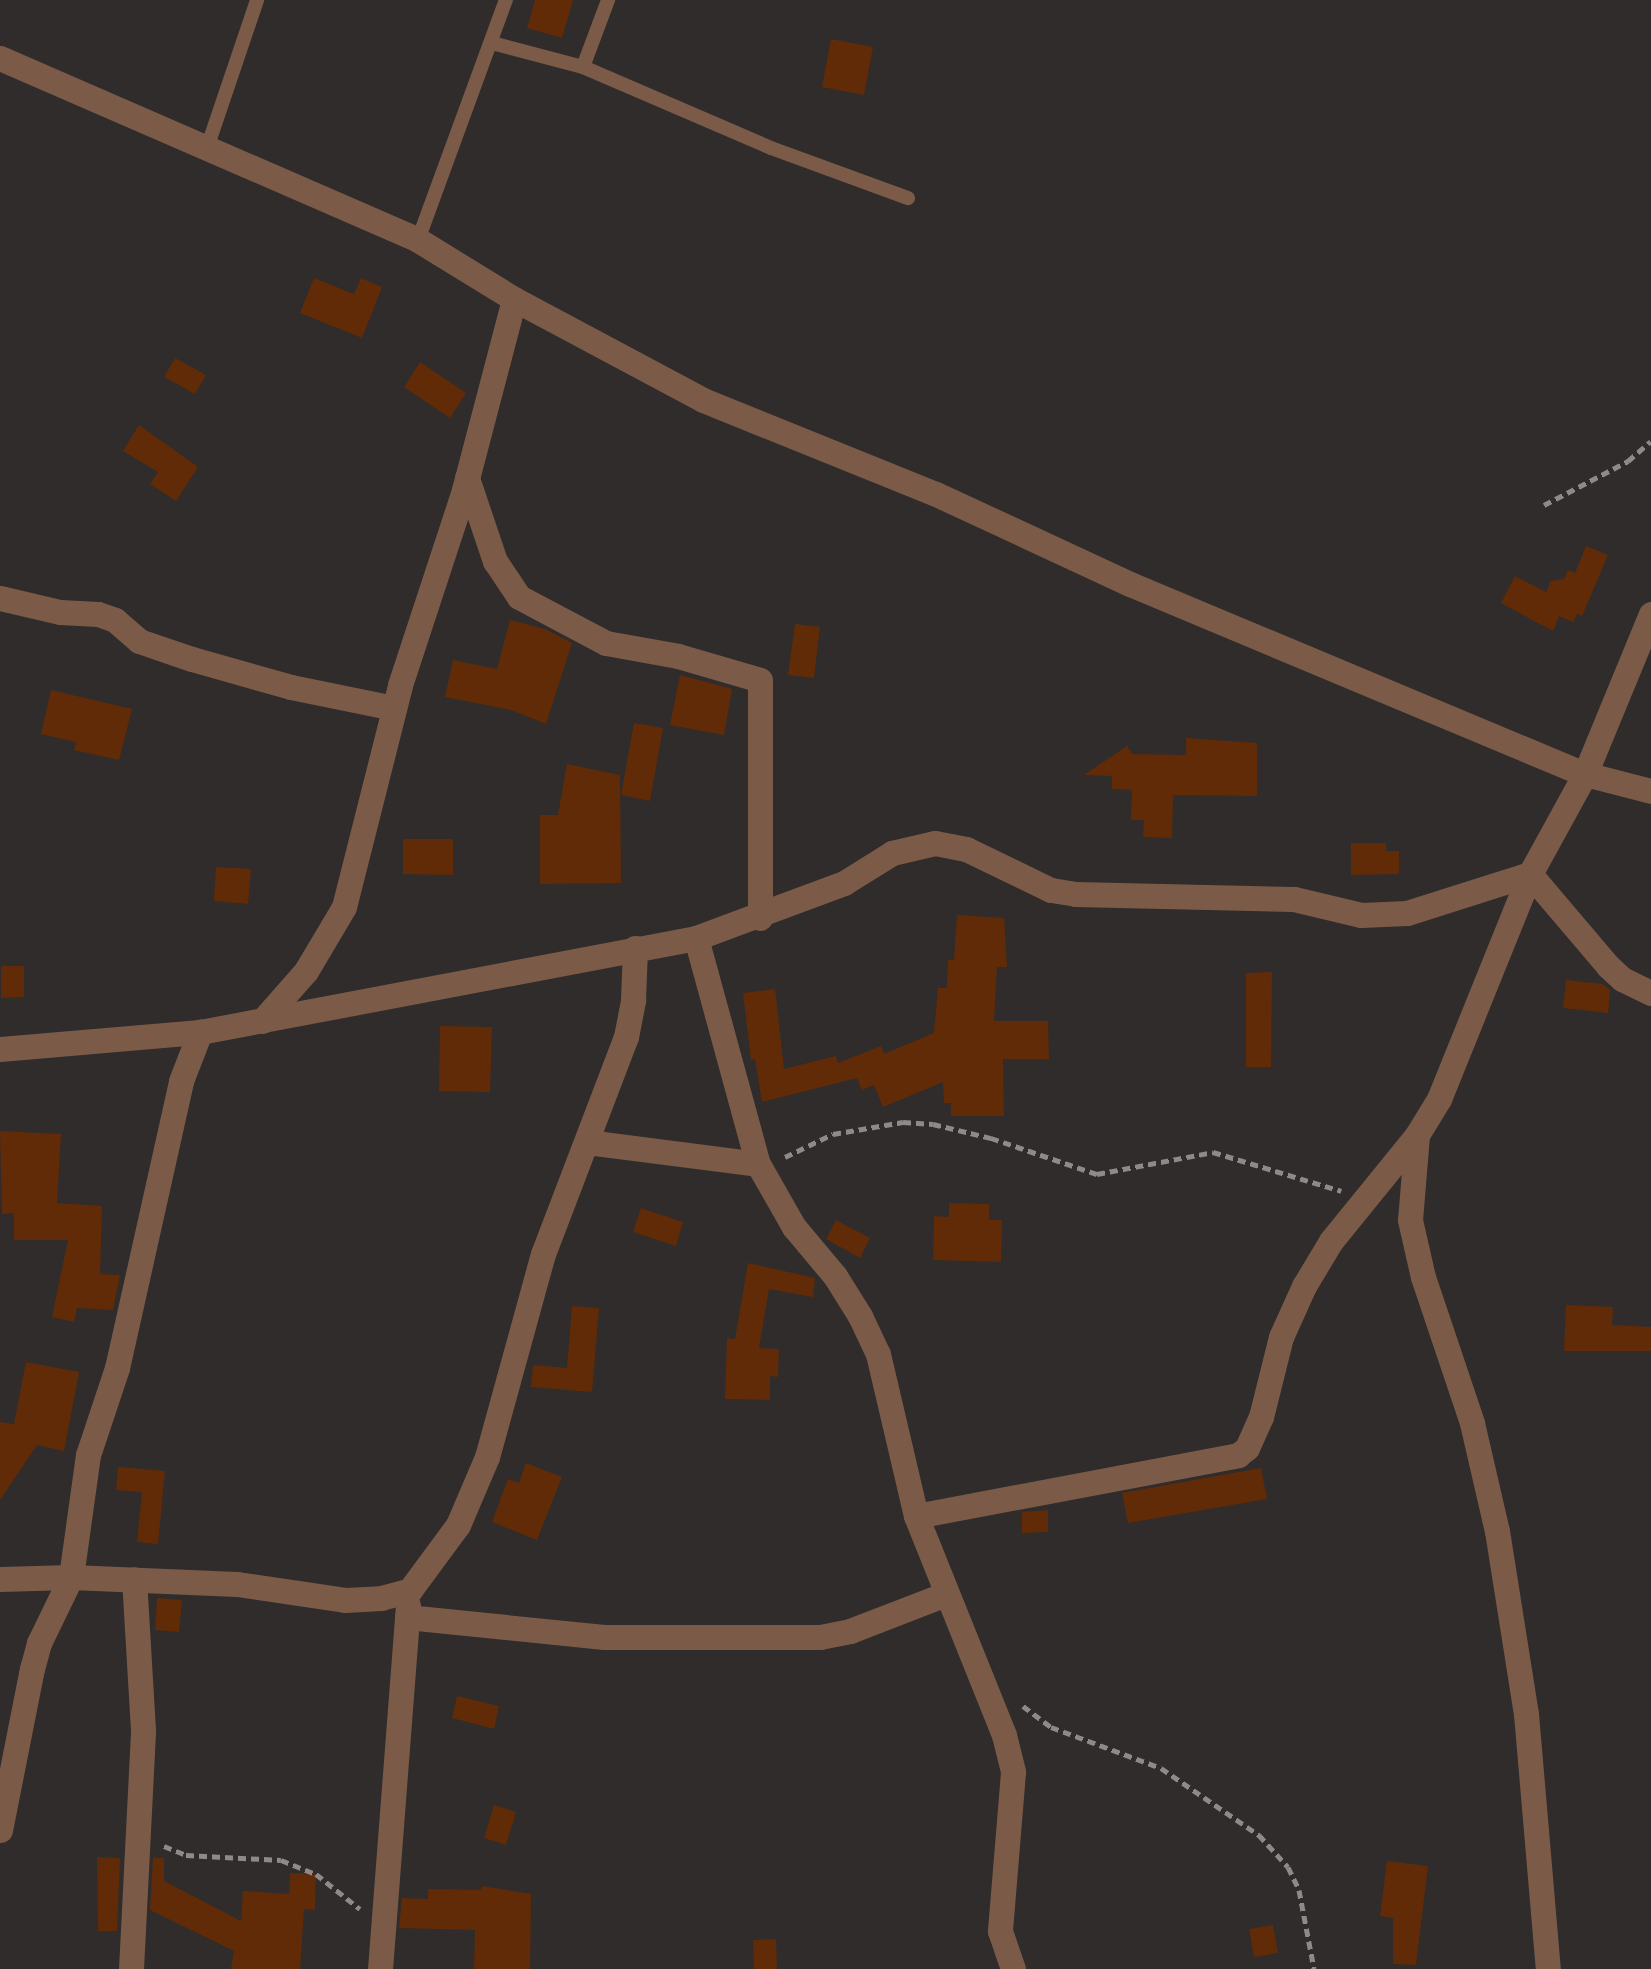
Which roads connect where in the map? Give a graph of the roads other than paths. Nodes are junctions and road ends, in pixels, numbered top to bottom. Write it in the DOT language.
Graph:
graph roads {
  1 [pos="257,0"];
  2 [pos="506,0"];
  3 [pos="608,0"];
  4 [pos="492,44"];
  5 [pos="0,58"];
  6 [pos="583,67"];
  7 [pos="207,148"];
  8 [pos="908,198"];
  9 [pos="418,240"];
  10 [pos="514,298"];
  11 [pos="467,478"];
  12 [pos="0,598"];
  13 [pos="1651,614"];
  14 [pos="394,708"];
  15 [pos="1586,774"];
  16 [pos="1651,791"];
  17 [pos="1530,874"];
  18 [pos="760,918"];
  19 [pos="696,938"];
  20 [pos="634,948"];
  21 [pos="1651,992"];
  22 [pos="262,1021"];
  23 [pos="200,1032"];
  24 [pos="0,1049"];
  25 [pos="1417,1135"];
  26 [pos="587,1142"];
  27 [pos="758,1164"];
  28 [pos="916,1516"];
  29 [pos="72,1576"];
  30 [pos="0,1579"];
  31 [pos="134,1579"];
  32 [pos="410,1590"];
  33 [pos="946,1594"];
  34 [pos="407,1617"];
  35 [pos="0,1830"];
  36 [pos="131,1969"];
  37 [pos="380,1969"];
  38 [pos="1013,1969"];
  39 [pos="1548,1969"];
  1 -- 7 [label="lane"];
  2 -- 4 [label="lane"];
  3 -- 6 [label="lane"];
  4 -- 6 [label="lane"];
  4 -- 9 [label="lane"];
  5 -- 7 [label="street"];
  6 -- 8 [label="lane"];
  7 -- 9 [label="street"];
  9 -- 10 [label="street"];
  10 -- 11 [label="street"];
  10 -- 15 [label="street"];
  11 -- 14 [label="street"];
  11 -- 18 [label="street"];
  12 -- 14 [label="street"];
  13 -- 15 [label="street"];
  14 -- 22 [label="street"];
  15 -- 16 [label="street"];
  15 -- 17 [label="street"];
  17 -- 18 [label="street"];
  17 -- 21 [label="street"];
  17 -- 25 [label="street"];
  18 -- 19 [label="street"];
  19 -- 20 [label="street"];
  19 -- 27 [label="street"];
  20 -- 22 [label="street"];
  20 -- 26 [label="street"];
  22 -- 23 [label="street"];
  23 -- 24 [label="street"];
  23 -- 29 [label="street"];
  25 -- 28 [label="street"];
  25 -- 39 [label="street"];
  26 -- 27 [label="street"];
  26 -- 32 [label="street"];
  27 -- 28 [label="street"];
  28 -- 33 [label="street"];
  29 -- 30 [label="street"];
  29 -- 31 [label="street"];
  29 -- 35 [label="street"];
  31 -- 32 [label="street"];
  31 -- 36 [label="street"];
  32 -- 34 [label="street"];
  33 -- 34 [label="street"];
  33 -- 38 [label="street"];
  34 -- 37 [label="street"];
}
